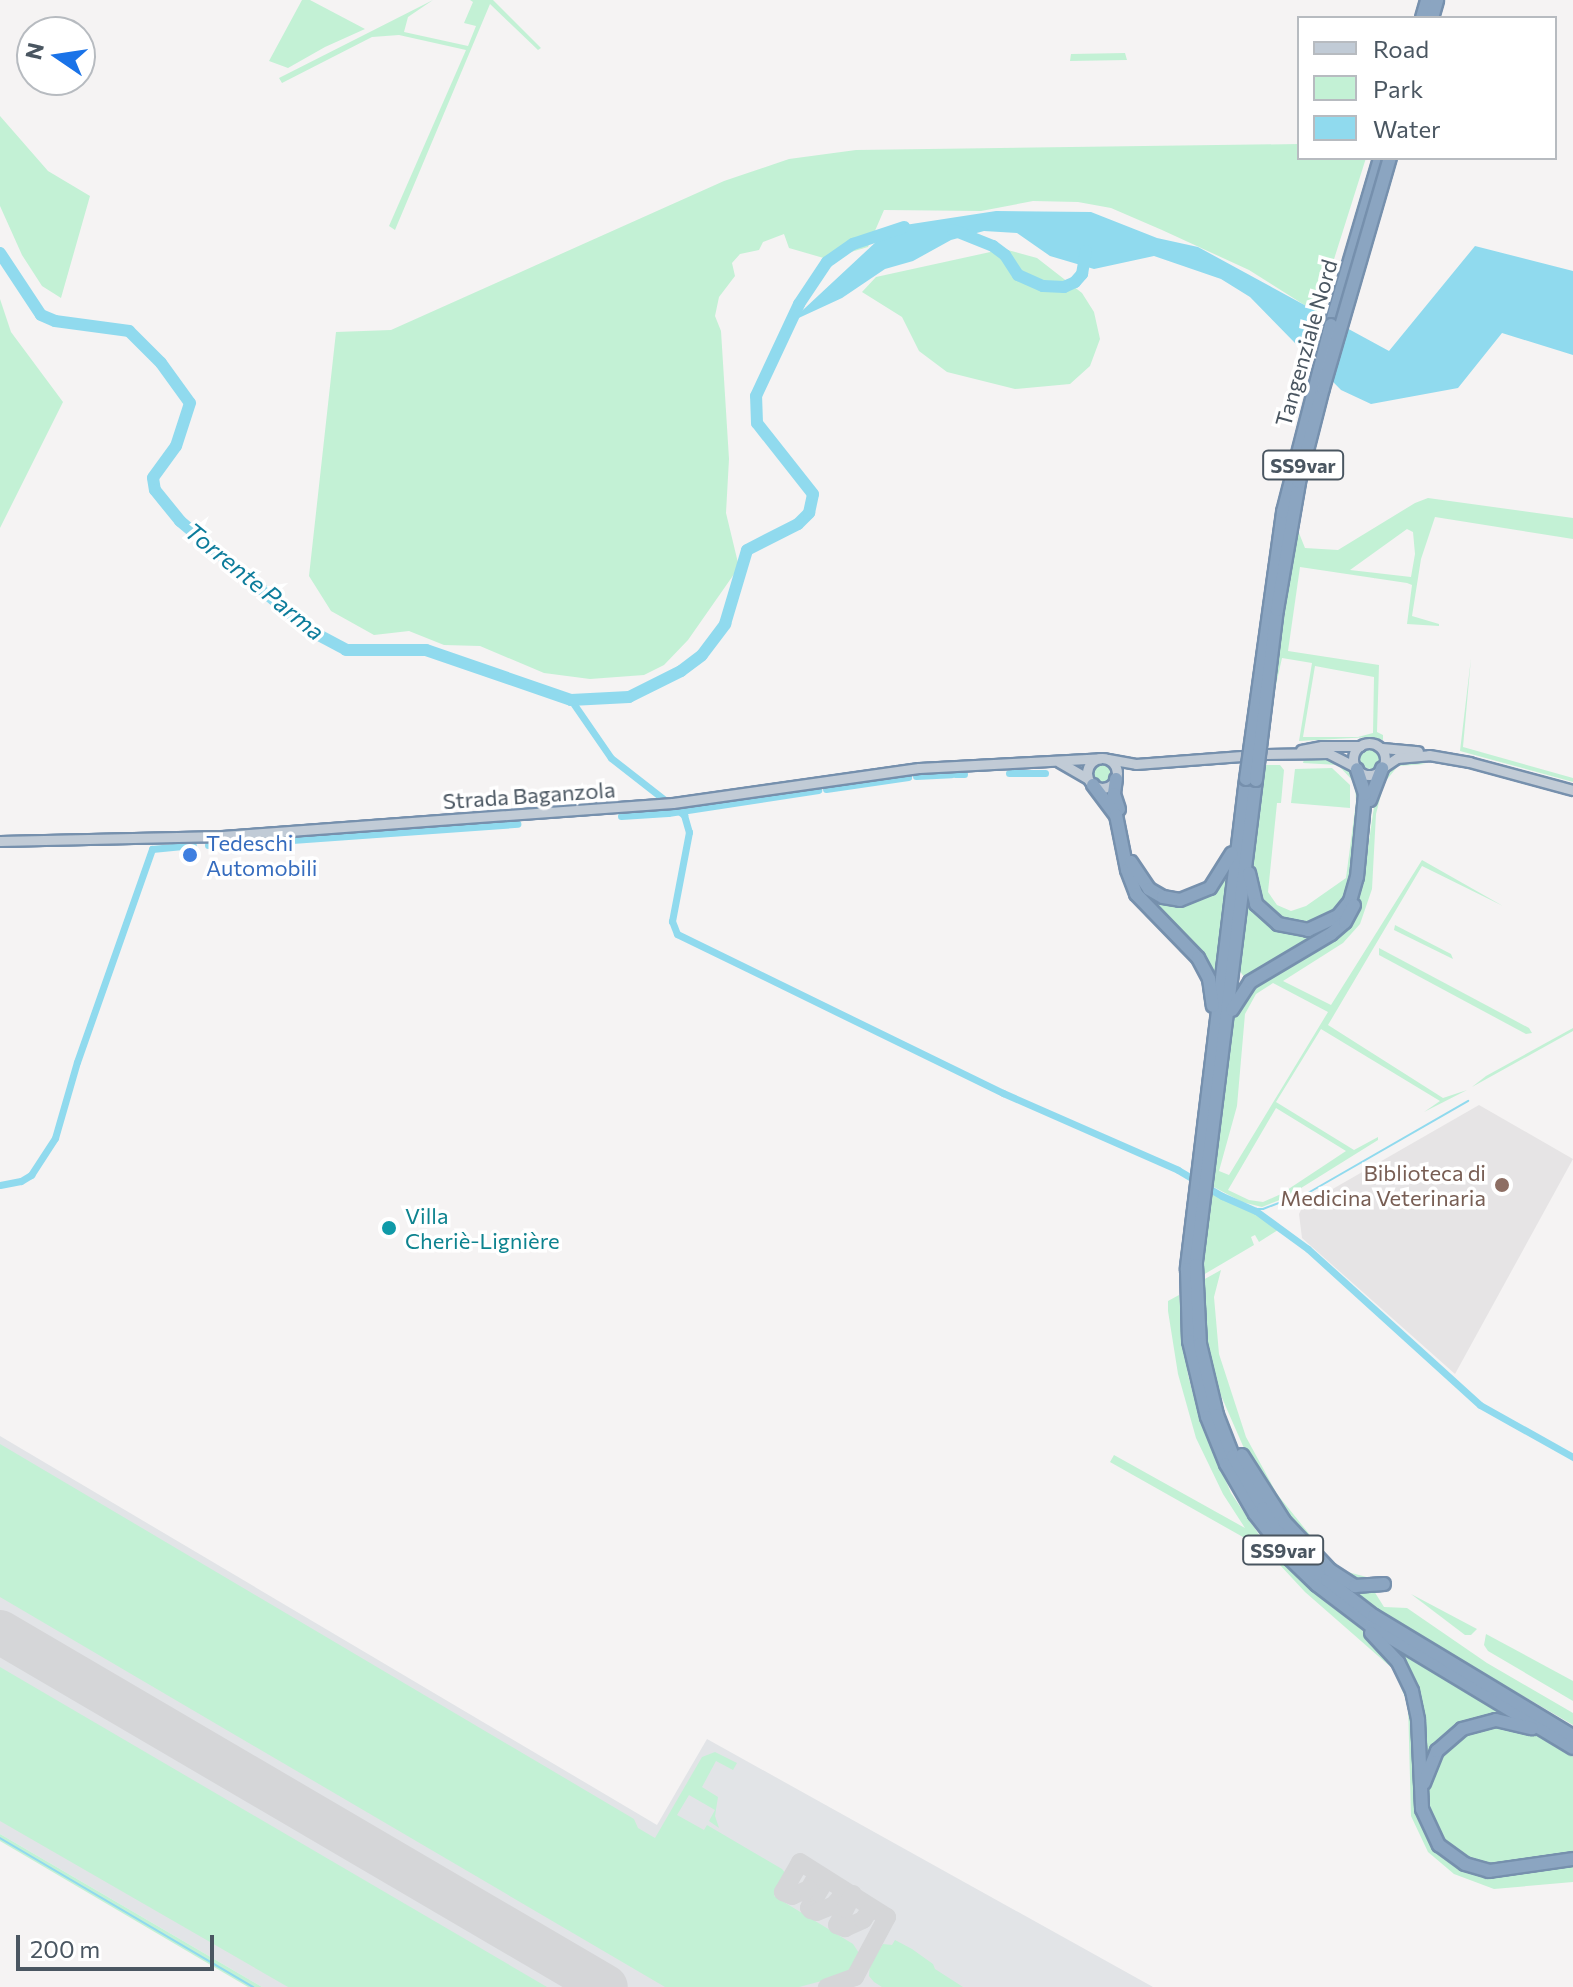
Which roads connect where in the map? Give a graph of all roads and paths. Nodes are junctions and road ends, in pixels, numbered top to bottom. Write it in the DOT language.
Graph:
graph roads {
  1 [pos="1379,160"];
  2 [pos="1389,160"];
  3 [pos="1360,746"];
  4 [pos="1380,747"];
  5 [pos="1298,751"];
  6 [pos="1266,754"];
  7 [pos="1429,755"];
  8 [pos="1242,756"];
  9 [pos="1105,758"];
  10 [pos="1059,762"];
  11 [pos="1136,764"];
  12 [pos="1382,768"];
  13 [pos="1357,769"];
  14 [pos="1116,779"];
  15 [pos="1249,782"];
  16 [pos="1091,783"];
  17 [pos="1573,790"];
  18 [pos="1254,800"];
  19 [pos="0,841"];
  20 [pos="1222,1056"];
  21 [pos="1207,1096"];
  22 [pos="1206,1144"];
  23 [pos="1196,1224"];
  24 [pos="1206,1379"];
  25 [pos="1297,1566"];
  26 [pos="1384,1584"];
  27 [pos="1491,1686"];
  28 [pos="1573,1728"];
  29 [pos="1573,1736"];
  30 [pos="1573,1750"];
  31 [pos="1421,1802"];
  32 [pos="1573,1859"];
  1 -- 15 [label="highway, Tangenziale Nord / SS9var, bridge"];
  2 -- 15 [label="highway, SS9var, bridge"];
  3 -- 4 [label="main road"];
  3 -- 5 [label="main road"];
  3 -- 13 [label="main road"];
  4 -- 7 [label="main road"];
  4 -- 12 [label="main road"];
  5 -- 6 [label="main road"];
  5 -- 13 [label="main road"];
  7 -- 12 [label="main road"];
  7 -- 17 [label="main road"];
  8 -- 11 [label="main road, Strada Baganzola"];
  9 -- 10 [label="main road, Strada Baganzola"];
  9 -- 11 [label="main road, Strada Baganzola"];
  9 -- 14 [label="main road"];
  9 -- 16 [label="main road"];
  10 -- 16 [label="main road"];
  10 -- 19 [label="main road, Strada Baganzola"];
  11 -- 14 [label="main road"];
  12 -- 13 [label="main road"];
  12 -- 20 [label="highway"];
  13 -- 18 [label="highway"];
  14 -- 15 [label="highway"];
  14 -- 16 [label="main road"];
  15 -- 18 [label="highway, SS9var"];
  15 -- 21 [label="highway, SS9var"];
  16 -- 21 [label="highway"];
  18 -- 20 [label="highway, SS9var"];
  20 -- 22 [label="highway, SS9var"];
  21 -- 22 [label="highway, SS9var"];
  22 -- 23 [label="highway, SS9var"];
  23 -- 24 [label="highway, SS9var"];
  23 -- 25 [label="highway, SS9var"];
  24 -- 26 [label="highway"];
  24 -- 27 [label="highway, SS9var"];
  25 -- 30 [label="highway, SS9var"];
  25 -- 31 [label="highway"];
  27 -- 28 [label="highway"];
  27 -- 29 [label="highway, SS9var"];
  30 -- 31 [label="highway"];
  31 -- 32 [label="highway"];
}
